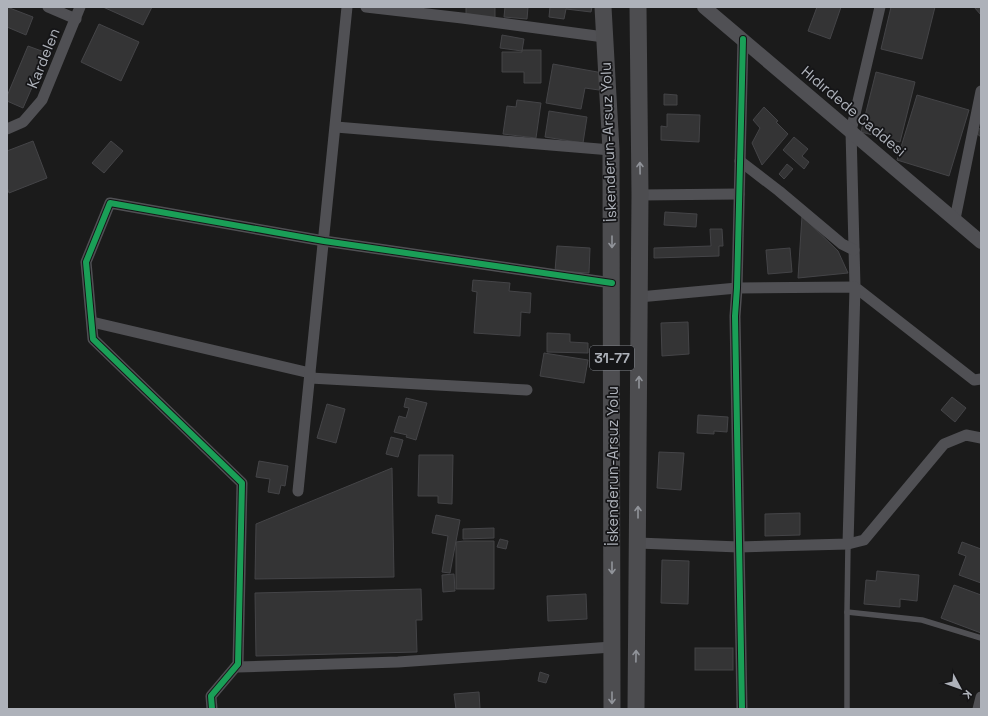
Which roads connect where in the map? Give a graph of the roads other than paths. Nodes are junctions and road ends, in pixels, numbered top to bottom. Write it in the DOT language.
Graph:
graph roads {
  1 [pos="48,7"];
  2 [pos="80,7"];
  3 [pos="347,7"];
  4 [pos="366,7"];
  5 [pos="603,7"];
  6 [pos="638,7"];
  7 [pos="704,7"];
  8 [pos="880,7"];
  9 [pos="463,12"];
  10 [pos="76,19"];
  11 [pos="604,36"];
  12 [pos="743,39"];
  13 [pos="981,91"];
  14 [pos="336,127"];
  15 [pos="7,129"];
  16 [pos="851,131"];
  17 [pos="611,150"];
  18 [pos="740,161"];
  19 [pos="739,194"];
  20 [pos="640,195"];
  21 [pos="955,219"];
  22 [pos="324,241"];
  23 [pos="981,242"];
  24 [pos="854,250"];
  25 [pos="612,283"];
  26 [pos="855,287"];
  27 [pos="737,288"];
  28 [pos="640,297"];
  29 [pos="92,322"];
  30 [pos="310,376"];
  31 [pos="981,379"];
  32 [pos="527,390"];
  33 [pos="981,438"];
  34 [pos="298,491"];
  35 [pos="638,543"];
  36 [pos="848,544"];
  37 [pos="739,547"];
  38 [pos="847,612"];
  39 [pos="981,638"];
  40 [pos="612,646"];
  41 [pos="238,664"];
  42 [pos="981,697"];
  43 [pos="212,709"];
  44 [pos="612,709"];
  45 [pos="636,709"];
  46 [pos="742,709"];
  47 [pos="847,709"];
  48 [pos="978,709"];
  1 -- 10 [label="street"];
  2 -- 10 [label="street, Kardelen"];
  3 -- 14 [label="street"];
  4 -- 9 [label="street"];
  5 -- 11 [label="main road, İskenderun-Arsuz Yolu / 31-77"];
  20 -- 6 [label="main road, İskenderun-Arsuz Yolu, one-way"];
  7 -- 12 [label="street, Hıdırdede Caddesi"];
  8 -- 16 [label="street"];
  9 -- 11 [label="street"];
  10 -- 15 [label="street, Kardelen"];
  11 -- 17 [label="main road, İskenderun-Arsuz Yolu / 31-77"];
  12 -- 16 [label="street, Hıdırdede Caddesi"];
  12 -- 18 [label="street"];
  13 -- 21 [label="street"];
  14 -- 17 [label="street"];
  14 -- 22 [label="street"];
  16 -- 21 [label="street, Hıdırdede Caddesi"];
  16 -- 24 [label="street"];
  17 -- 25 [label="main road, İskenderun-Arsuz Yolu / 31-77, one-way"];
  18 -- 19 [label="street"];
  18 -- 24 [label="street"];
  19 -- 20 [label="street"];
  19 -- 27 [label="street"];
  20 -- 28 [label="main road, İskenderun-Arsuz Yolu"];
  21 -- 23 [label="street, Hıdırdede Caddesi"];
  22 -- 25 [label="street"];
  22 -- 29 [label="street"];
  22 -- 30 [label="street"];
  24 -- 26 [label="street"];
  25 -- 40 [label="main road, İskenderun-Arsuz Yolu / 31-77, one-way"];
  26 -- 27 [label="street"];
  26 -- 31 [label="street"];
  26 -- 36 [label="street"];
  27 -- 28 [label="street"];
  27 -- 37 [label="street"];
  35 -- 28 [label="main road, İskenderun-Arsuz Yolu, one-way"];
  29 -- 30 [label="street"];
  29 -- 41 [label="street"];
  30 -- 32 [label="street"];
  30 -- 34 [label="street"];
  33 -- 36 [label="street"];
  35 -- 37 [label="street"];
  45 -- 35 [label="main road, İskenderun-Arsuz Yolu, one-way"];
  36 -- 37 [label="street"];
  36 -- 38 [label="lane"];
  37 -- 46 [label="street"];
  38 -- 39 [label="lane"];
  38 -- 47 [label="lane"];
  40 -- 41 [label="street"];
  40 -- 44 [label="main road, İskenderun-Arsuz Yolu / 31-77, one-way"];
  41 -- 43 [label="street"];
  42 -- 48 [label="street"];
}
